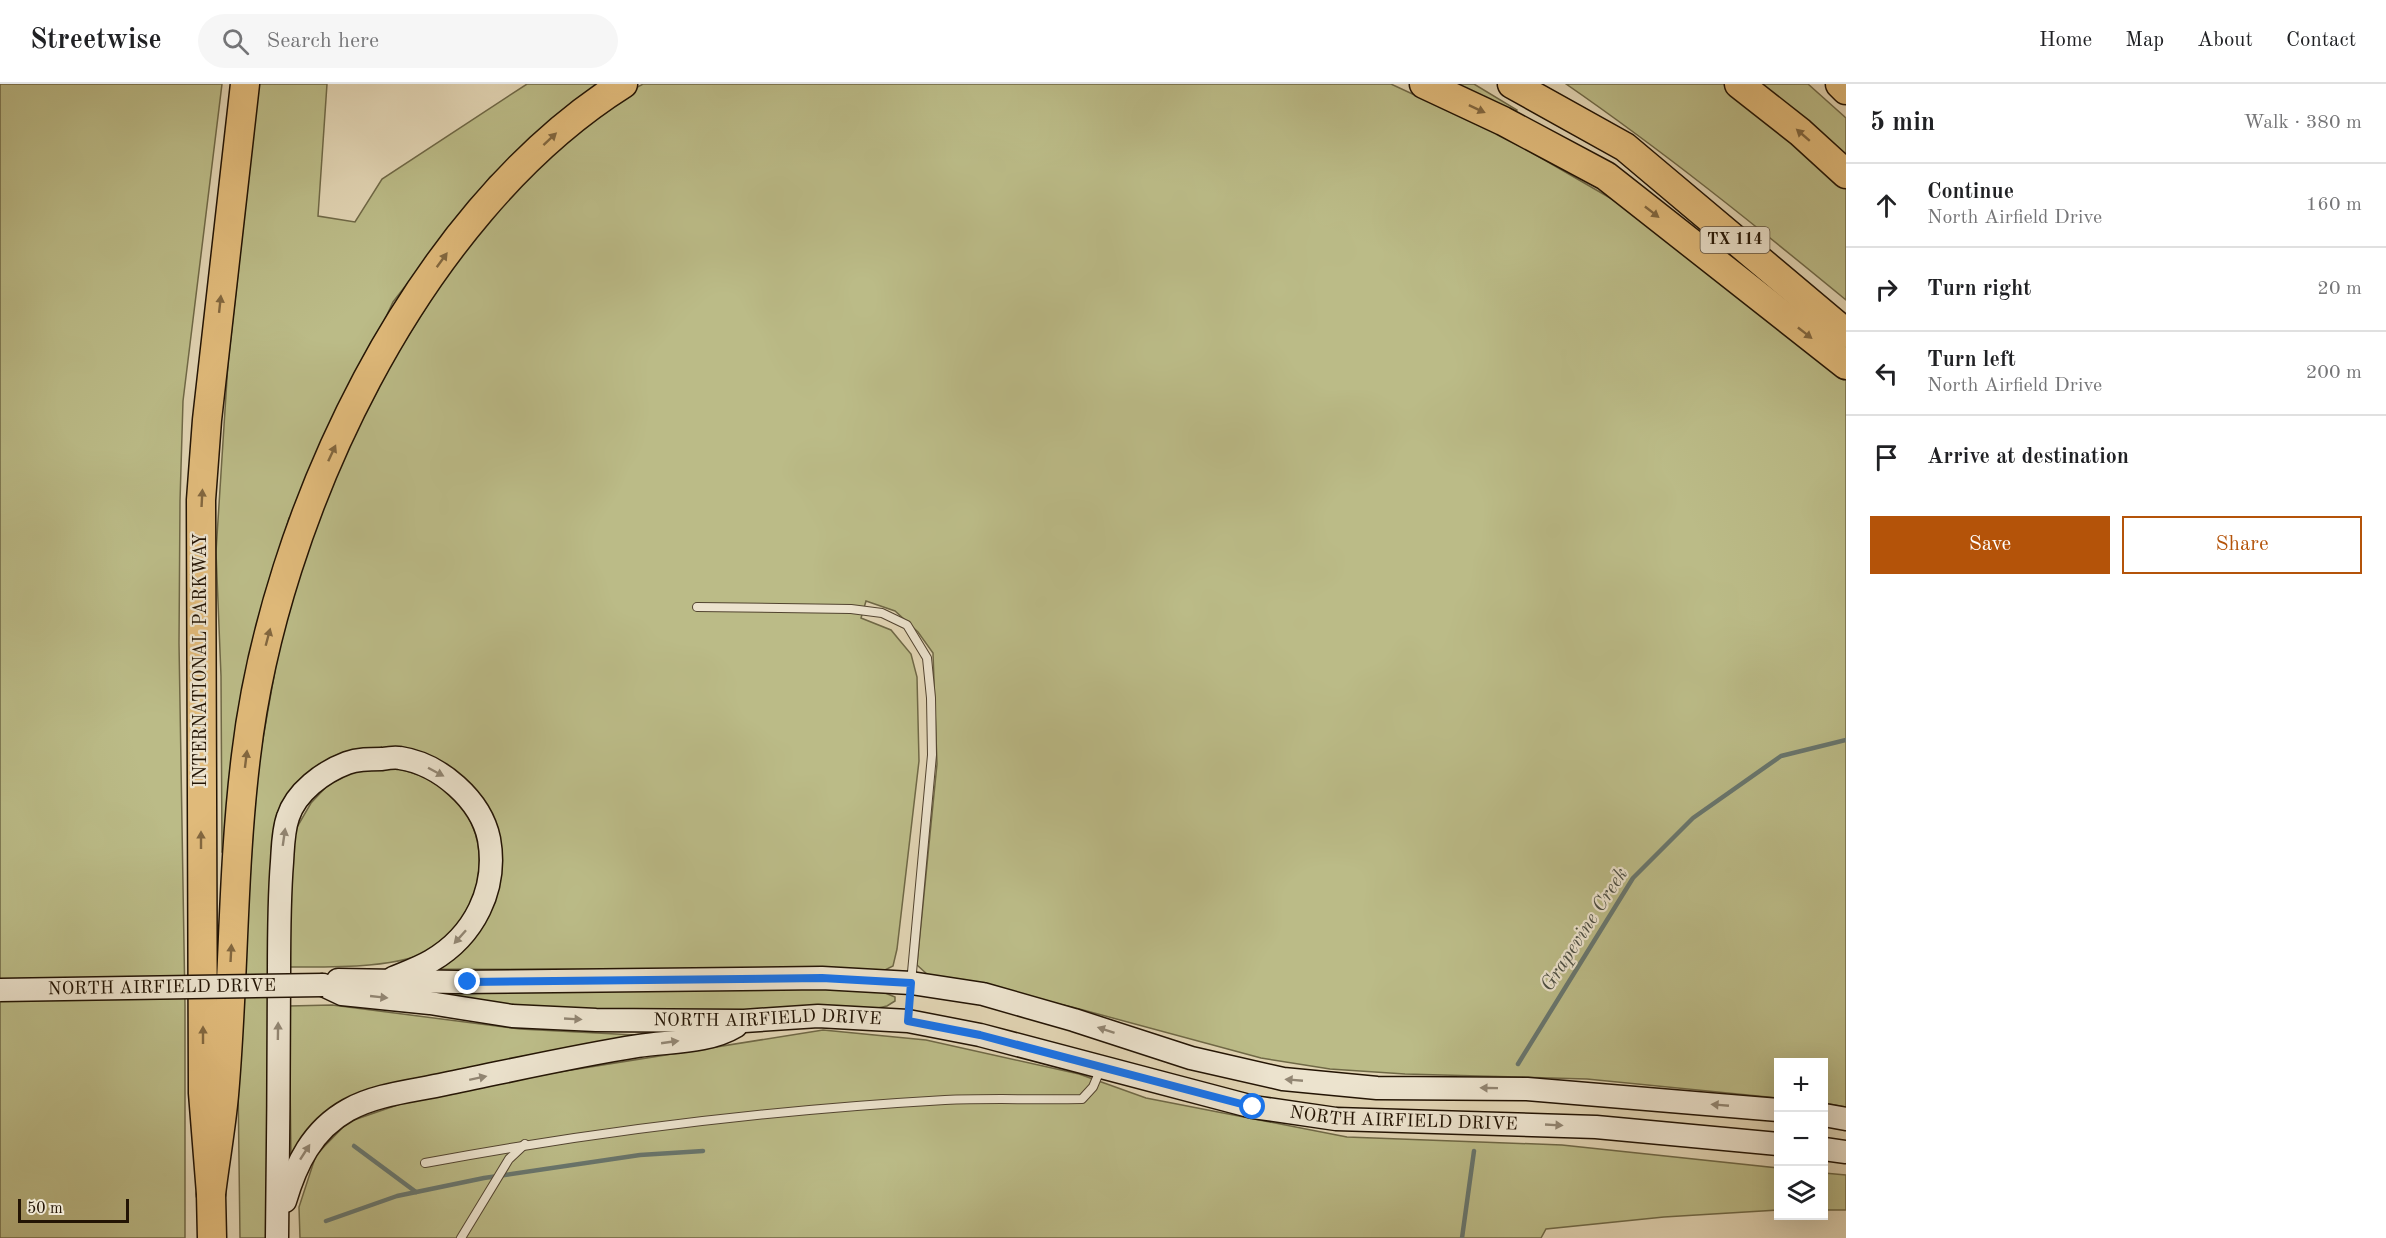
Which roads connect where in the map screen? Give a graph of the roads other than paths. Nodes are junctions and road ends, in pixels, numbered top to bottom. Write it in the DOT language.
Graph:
graph roads {
  1 [pos="245,84"];
  2 [pos="623,84"];
  3 [pos="1424,84"];
  4 [pos="1512,84"];
  5 [pos="1543,84"];
  6 [pos="1739,84"];
  7 [pos="1840,84"];
  8 [pos="1846,90"];
  9 [pos="1625,147"];
  10 [pos="1846,174"];
  11 [pos="1846,333"];
  12 [pos="1846,365"];
  13 [pos="697,607"];
  14 [pos="386,981"];
  15 [pos="911,983"];
  16 [pos="323,985"];
  17 [pos="0,990"];
  18 [pos="744,1021"];
  19 [pos="908,1021"];
  20 [pos="1101,1068"];
  21 [pos="1774,1110"];
  22 [pos="1828,1116"];
  23 [pos="1846,1119"];
  24 [pos="525,1144"];
  25 [pos="1774,1144"];
  26 [pos="1828,1150"];
  27 [pos="1846,1152"];
  28 [pos="425,1162"];
  29 [pos="211,1194"];
  30 [pos="278,1232"];
  31 [pos="212,1238"];
  32 [pos="461,1238"];
  29 -- 1 [label="highway, INTERNATIONAL PARKWAY, one-way"];
  29 -- 2 [label="highway, one-way"];
  3 -- 12 [label="highway, one-way"];
  4 -- 9 [label="highway, TX 114"];
  5 -- 9 [label="highway"];
  10 -- 6 [label="highway, one-way"];
  7 -- 8 [label="highway"];
  9 -- 11 [label="highway, TX 114"];
  13 -- 15 [label="lane"];
  14 -- 15 [label="main road, NORTH AIRFIELD DRIVE"];
  14 -- 16 [label="main road, NORTH AIRFIELD DRIVE"];
  30 -- 14 [label="main road, one-way"];
  15 -- 19 [label="main road"];
  21 -- 15 [label="main road, NORTH AIRFIELD DRIVE, one-way"];
  16 -- 17 [label="main road, NORTH AIRFIELD DRIVE, bridge"];
  16 -- 18 [label="main road, NORTH AIRFIELD DRIVE, one-way"];
  18 -- 19 [label="main road, NORTH AIRFIELD DRIVE"];
  30 -- 18 [label="main road, one-way"];
  19 -- 20 [label="main road, NORTH AIRFIELD DRIVE"];
  20 -- 24 [label="lane"];
  20 -- 25 [label="main road, NORTH AIRFIELD DRIVE, one-way"];
  22 -- 23 [label="main road"];
  24 -- 28 [label="lane"];
  24 -- 32 [label="lane"];
  26 -- 27 [label="main road"];
  29 -- 31 [label="highway, INTERNATIONAL PARKWAY"];
}
